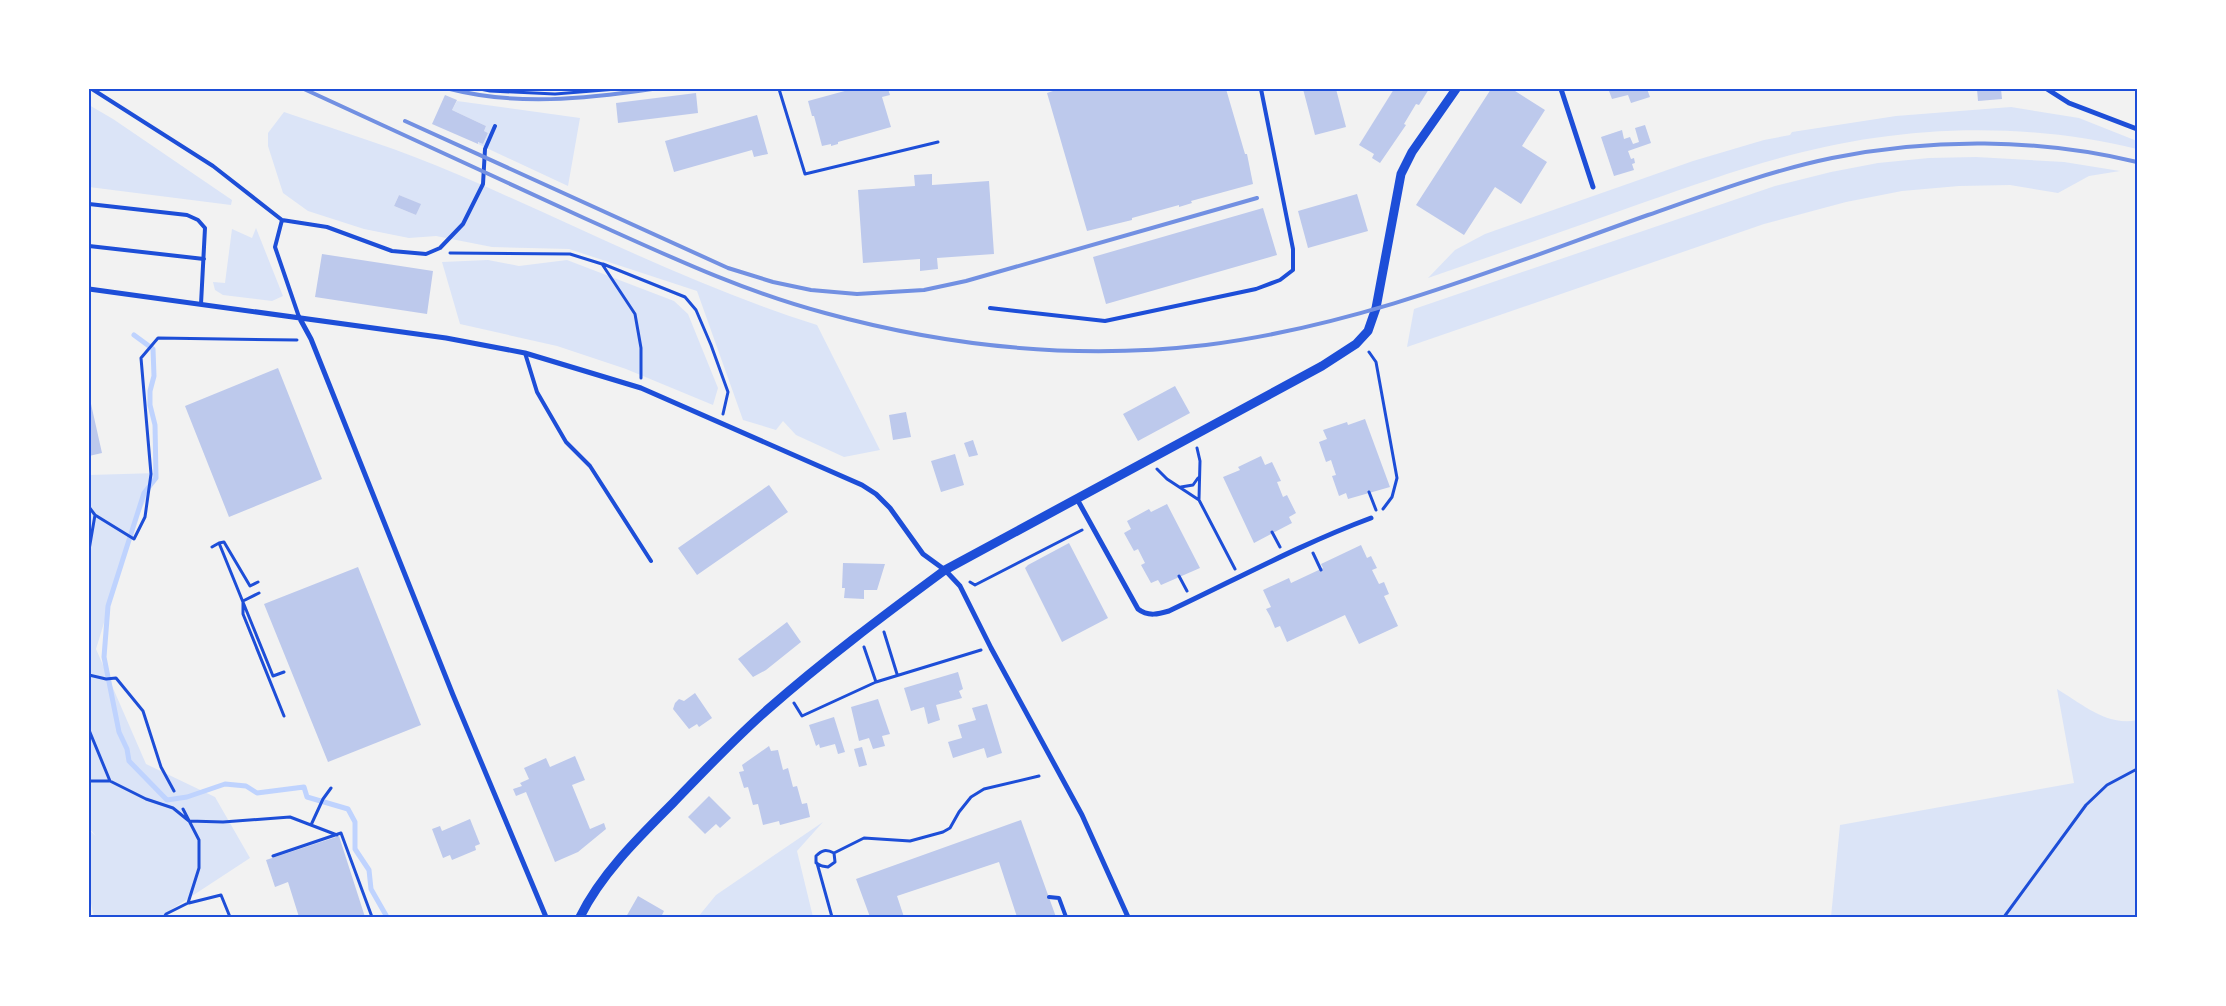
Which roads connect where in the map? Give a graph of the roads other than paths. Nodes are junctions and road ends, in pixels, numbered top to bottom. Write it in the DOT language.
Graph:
graph roads {
  1 [pos="92,89"];
  2 [pos="1261,89"];
  3 [pos="1456,89"];
  4 [pos="1561,89"];
  5 [pos="2047,89"];
  6 [pos="496,126"];
  7 [pos="2137,129"];
  8 [pos="1593,187"];
  9 [pos="89,204"];
  10 [pos="282,220"];
  11 [pos="89,246"];
  12 [pos="204,259"];
  13 [pos="89,289"];
  14 [pos="201,304"];
  15 [pos="990,308"];
  16 [pos="299,317"];
  17 [pos="526,353"];
  18 [pos="1077,499"];
  19 [pos="1372,518"];
  20 [pos="651,561"];
  21 [pos="945,570"];
  22 [pos="1049,897"];
  23 [pos="546,917"];
  24 [pos="580,917"];
  25 [pos="1066,917"];
  26 [pos="1128,917"];
  1 -- 10 [label="lane"];
  2 -- 15 [label="lane"];
  3 -- 18 [label="street"];
  4 -- 8 [label="street"];
  5 -- 7 [label="street"];
  6 -- 10 [label="lane"];
  9 -- 12 [label="lane"];
  10 -- 16 [label="lane"];
  11 -- 12 [label="lane"];
  12 -- 14 [label="lane"];
  13 -- 14 [label="street"];
  14 -- 16 [label="street"];
  16 -- 17 [label="street"];
  16 -- 23 [label="street"];
  17 -- 20 [label="lane"];
  17 -- 21 [label="street"];
  18 -- 19 [label="street"];
  18 -- 21 [label="street"];
  21 -- 24 [label="street"];
  21 -- 26 [label="street"];
  22 -- 25 [label="lane"];
}
